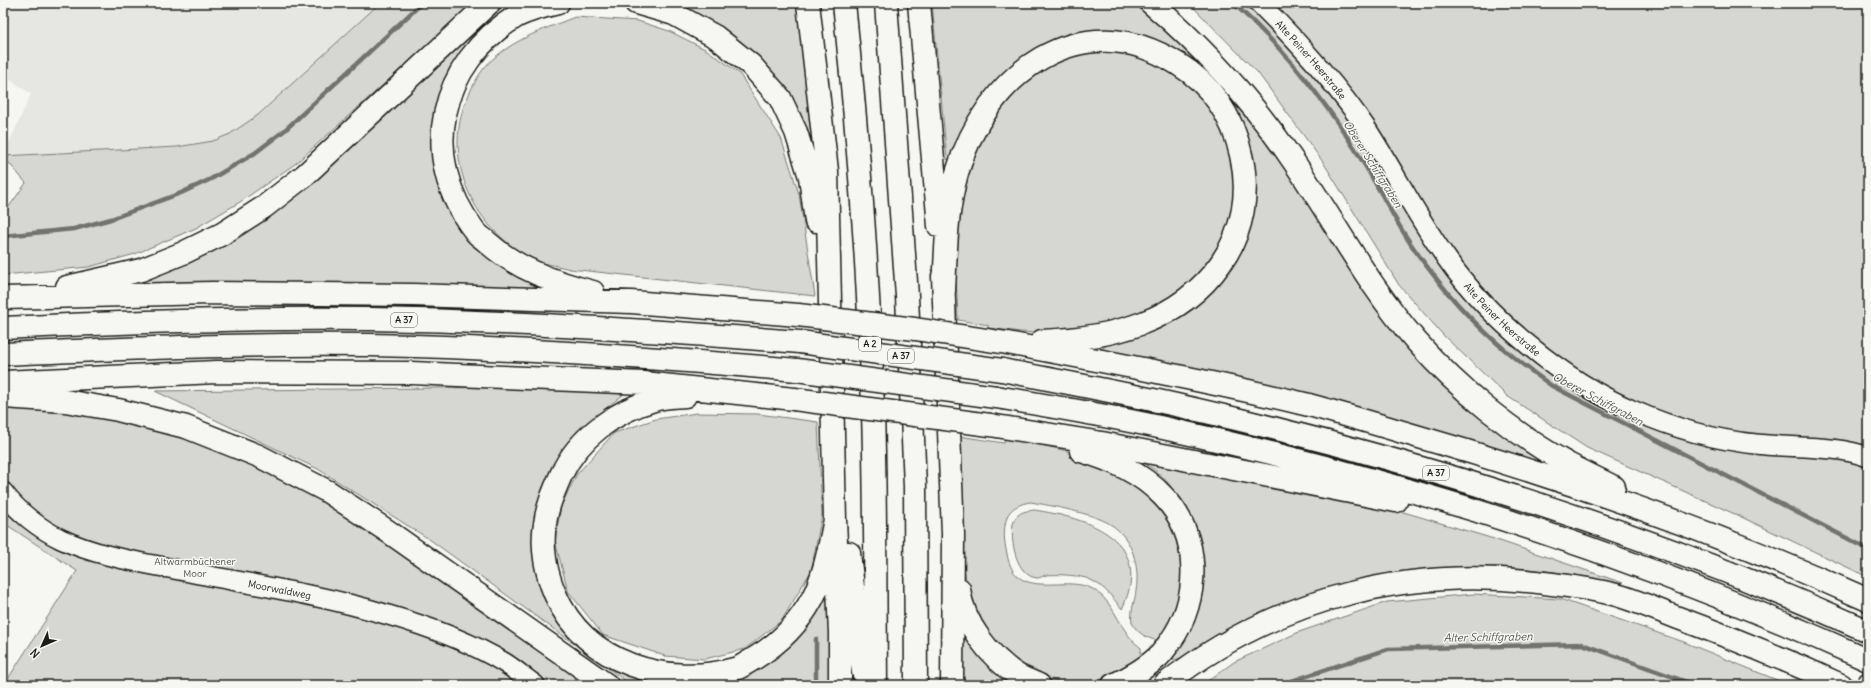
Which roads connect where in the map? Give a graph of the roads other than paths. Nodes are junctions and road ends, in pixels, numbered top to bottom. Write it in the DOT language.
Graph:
graph roads {
  1 [pos="489,3"];
  2 [pos="558,3"];
  3 [pos="636,3"];
  4 [pos="808,3"];
  5 [pos="844,3"];
  6 [pos="886,3"];
  7 [pos="919,3"];
  8 [pos="1151,3"];
  9 [pos="1258,3"];
  10 [pos="944,291"];
  11 [pos="10,297"];
  12 [pos="829,300"];
  13 [pos="631,302"];
  14 [pos="5,328"];
  15 [pos="1008,343"];
  16 [pos="6,354"];
  17 [pos="8,389"];
  18 [pos="760,396"];
  19 [pos="832,415"];
  20 [pos="1018,430"];
  21 [pos="1868,457"];
  22 [pos="3,492"];
  23 [pos="835,520"];
  24 [pos="1501,520"];
  25 [pos="1697,528"];
  26 [pos="953,534"];
  27 [pos="1868,600"];
  28 [pos="1862,629"];
  29 [pos="1868,660"];
  30 [pos="1835,682"];
  31 [pos="1868,682"];
  32 [pos="534,685"];
  33 [pos="607,685"];
  34 [pos="840,685"];
  35 [pos="865,685"];
  36 [pos="876,685"];
  37 [pos="916,685"];
  38 [pos="952,685"];
  39 [pos="1039,685"];
  40 [pos="1113,685"];
  41 [pos="1164,685"];
  42 [pos="1866,685"];
  1 -- 11 [label="highway"];
  2 -- 13 [label="highway"];
  3 -- 12 [label="highway"];
  4 -- 12 [label="highway"];
  5 -- 36 [label="highway, A 2"];
  6 -- 37 [label="highway"];
  7 -- 10 [label="highway"];
  8 -- 25 [label="highway"];
  9 -- 21 [label="street, Alte Peiner Heerstraße"];
  10 -- 15 [label="highway"];
  10 -- 26 [label="highway"];
  11 -- 13 [label="highway"];
  12 -- 19 [label="highway"];
  13 -- 15 [label="highway, bridge"];
  14 -- 28 [label="highway, A 37, bridge"];
  15 -- 25 [label="highway"];
  16 -- 24 [label="highway, A 37, bridge"];
  17 -- 18 [label="highway"];
  17 -- 33 [label="highway"];
  18 -- 20 [label="highway, bridge"];
  18 -- 23 [label="highway"];
  19 -- 23 [label="highway"];
  19 -- 35 [label="highway"];
  20 -- 24 [label="highway"];
  20 -- 40 [label="highway"];
  22 -- 32 [label="street, Moorwaldweg"];
  23 -- 34 [label="highway"];
  24 -- 29 [label="highway, A 37"];
  25 -- 27 [label="highway"];
  26 -- 38 [label="highway"];
  26 -- 39 [label="highway"];
  30 -- 41 [label="highway"];
  31 -- 42 [label="street"];
}
